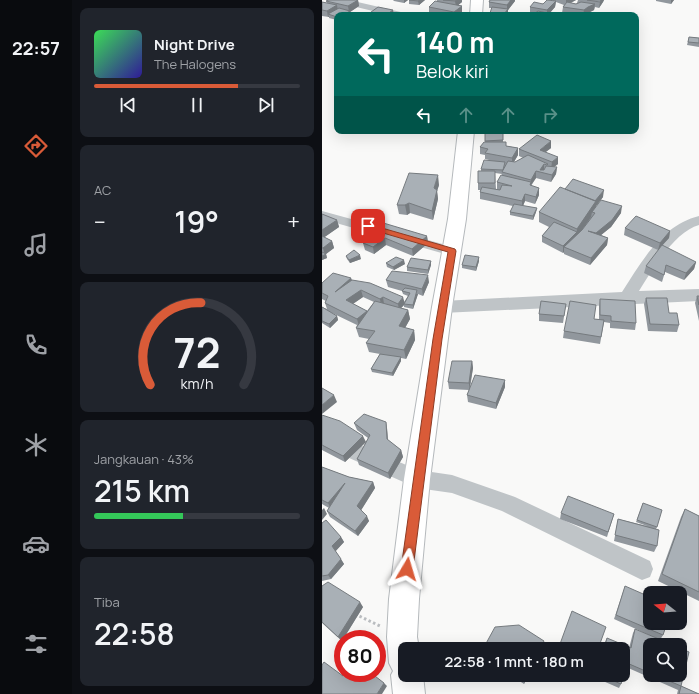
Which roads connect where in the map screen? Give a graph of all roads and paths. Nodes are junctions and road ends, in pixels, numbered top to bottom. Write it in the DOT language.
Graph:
graph roads {
  1 [pos="338,0"];
  2 [pos="477,0"];
  3 [pos="389,12"];
  4 [pos="476,12"];
  5 [pos="466,134"];
  6 [pos="322,215"];
  7 [pos="699,220"];
  8 [pos="452,251"];
  9 [pos="699,295"];
  10 [pos="627,297"];
  11 [pos="442,307"];
  12 [pos="322,437"];
  13 [pos="417,479"];
  14 [pos="642,569"];
  15 [pos="347,610"];
  16 [pos="402,637"];
  17 [pos="403,642"];
  18 [pos="408,682"];
  19 [pos="409,694"];
  1 -- 3 [label="street"];
  2 -- 4 [label="highway"];
  5 -- 8 [label="highway"];
  6 -- 8 [label="street"];
  7 -- 10 [label="street"];
  8 -- 11 [label="highway"];
  9 -- 10 [label="street"];
  10 -- 11 [label="street"];
  11 -- 13 [label="highway"];
  12 -- 13 [label="street"];
  13 -- 14 [label="street"];
  13 -- 16 [label="highway"];
  15 -- 16 [label="path"];
  16 -- 17 [label="highway"];
  18 -- 19 [label="highway"];
}
